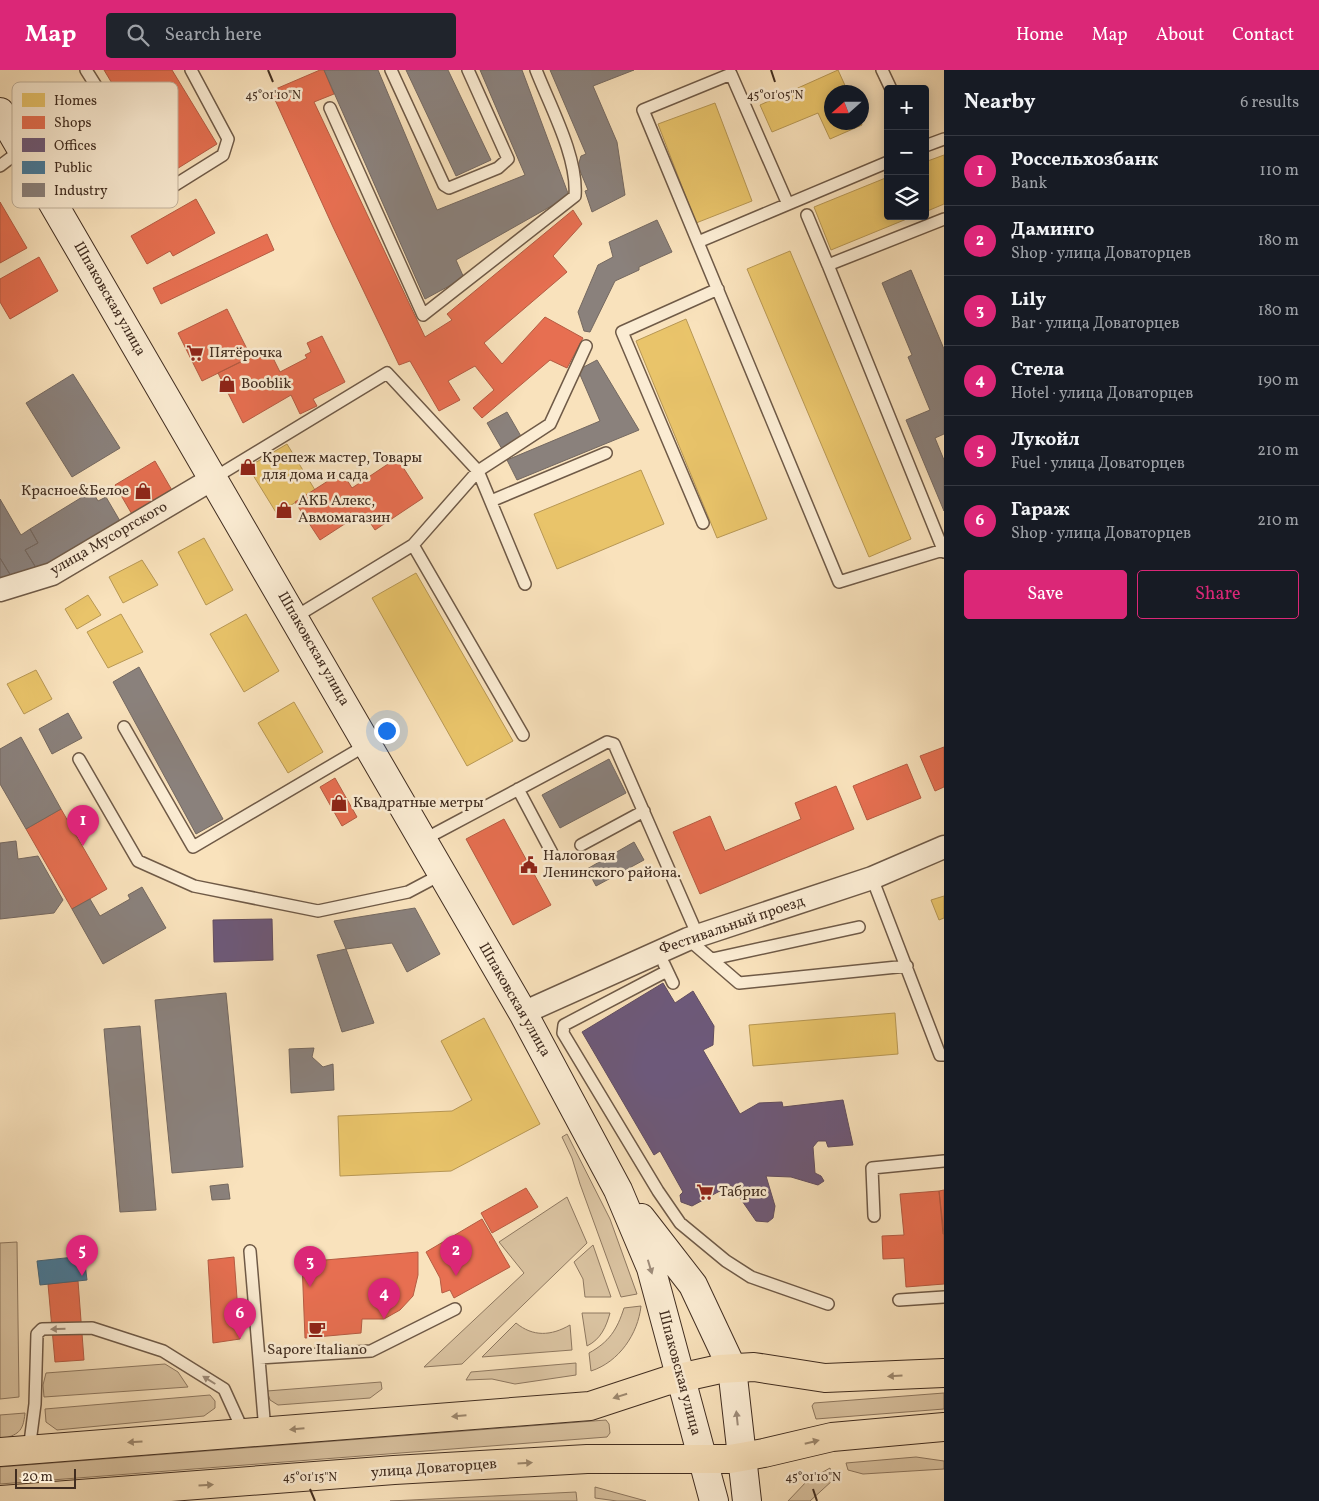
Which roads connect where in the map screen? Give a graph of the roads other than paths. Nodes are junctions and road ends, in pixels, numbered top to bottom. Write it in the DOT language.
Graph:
graph roads {
  1 [pos="86,70"];
  2 [pos="191,70"];
  3 [pos="391,70"];
  4 [pos="468,70"];
  5 [pos="536,70"];
  6 [pos="882,70"];
  7 [pos="735,72"];
  8 [pos="94,82"];
  9 [pos="889,85"];
  10 [pos="330,108"];
  11 [pos="0,112"];
  12 [pos="12,133"];
  13 [pos="944,139"];
  14 [pos="929,145"];
  15 [pos="12,157"];
  16 [pos="884,164"];
  17 [pos="0,166"];
  18 [pos="178,183"];
  19 [pos="787,202"];
  20 [pos="56,208"];
  21 [pos="808,215"];
  22 [pos="944,219"];
  23 [pos="698,242"];
  24 [pos="828,265"];
  25 [pos="718,289"];
  26 [pos="586,346"];
  27 [pos="606,453"];
  28 [pos="478,471"];
  29 [pos="214,478"];
  30 [pos="491,501"];
  31 [pos="703,523"];
  32 [pos="413,545"];
  33 [pos="943,551"];
  34 [pos="525,584"];
  35 [pos="0,590"];
  36 [pos="295,617"];
  37 [pos="124,727"];
  38 [pos="523,735"];
  39 [pos="368,744"];
  40 [pos="79,759"];
  41 [pos="518,789"];
  42 [pos="644,811"];
  43 [pos="423,840"];
  44 [pos="581,845"];
  45 [pos="944,847"];
  46 [pos="552,853"];
  47 [pos="442,874"];
  48 [pos="872,878"];
  49 [pos="859,927"];
  50 [pos="693,937"];
  51 [pos="712,959"];
  52 [pos="663,961"];
  53 [pos="906,966"];
  54 [pos="673,983"];
  55 [pos="523,1013"];
  56 [pos="944,1055"];
  57 [pos="944,1161"];
  58 [pos="618,1190"];
  59 [pos="874,1216"];
  60 [pos="250,1251"];
  61 [pos="944,1297"];
  62 [pos="899,1300"];
  63 [pos="828,1304"];
  64 [pos="455,1309"];
  65 [pos="259,1358"];
  66 [pos="743,1367"];
  67 [pos="944,1373"];
  68 [pos="944,1427"];
  69 [pos="255,1433"];
  70 [pos="29,1450"];
  71 [pos="0,1452"];
  72 [pos="123,1496"];
  73 [pos="0,1500"];
  74 [pos="714,1501"];
  75 [pos="747,1501"];
  1 -- 8 [label="lane"];
  2 -- 18 [label="lane"];
  3 -- 4 [label="lane"];
  5 -- 10 [label="lane"];
  6 -- 9 [label="lane"];
  7 -- 19 [label="lane"];
  7 -- 23 [label="lane"];
  11 -- 12 [label="main road, Шпаковская улица"];
  13 -- 14 [label="lane"];
  15 -- 17 [label="lane"];
  16 -- 23 [label="lane"];
  20 -- 29 [label="main road, Шпаковская улица"];
  21 -- 24 [label="lane"];
  22 -- 24 [label="lane"];
  23 -- 25 [label="lane"];
  24 -- 33 [label="lane"];
  25 -- 31 [label="lane"];
  25 -- 33 [label="lane"];
  26 -- 28 [label="lane"];
  27 -- 30 [label="lane"];
  28 -- 29 [label="lane"];
  28 -- 30 [label="lane"];
  28 -- 32 [label="lane"];
  29 -- 35 [label="street, улица Мусоргского"];
  29 -- 36 [label="main road, Шпаковская улица"];
  30 -- 34 [label="lane"];
  32 -- 36 [label="lane"];
  32 -- 38 [label="lane"];
  36 -- 39 [label="main road, Шпаковская улица"];
  37 -- 39 [label="lane"];
  39 -- 43 [label="main road, Шпаковская улица"];
  40 -- 47 [label="lane"];
  41 -- 42 [label="lane"];
  41 -- 43 [label="lane"];
  41 -- 46 [label="lane"];
  42 -- 44 [label="lane"];
  42 -- 50 [label="lane"];
  43 -- 47 [label="main road, Шпаковская улица"];
  45 -- 48 [label="street, Фестивальный проезд"];
  47 -- 55 [label="main road, Шпаковская улица"];
  48 -- 50 [label="street, Фестивальный проезд"];
  48 -- 53 [label="lane"];
  49 -- 51 [label="lane"];
  50 -- 51 [label="lane"];
  50 -- 52 [label="street, Фестивальный проезд"];
  51 -- 53 [label="lane"];
  52 -- 54 [label="lane"];
  52 -- 55 [label="street, Фестивальный проезд"];
  52 -- 63 [label="lane"];
  53 -- 56 [label="lane"];
  55 -- 58 [label="main road, Шпаковская улица"];
  57 -- 59 [label="lane"];
  58 -- 66 [label="main road, Шпаковская улица"];
  58 -- 74 [label="main road, Шпаковская улица, one-way"];
  60 -- 65 [label="lane"];
  61 -- 62 [label="lane"];
  64 -- 65 [label="lane"];
  65 -- 69 [label="lane"];
  67 -- 66 [label="main road, one-way"];
  66 -- 69 [label="main road, one-way"];
  75 -- 66 [label="main road, Шпаковская улица, one-way"];
  72 -- 68 [label="main road, улица Доваторцев, one-way"];
  69 -- 70 [label="main road, one-way"];
  69 -- 70 [label="lane, one-way"];
  70 -- 71 [label="main road"];
  72 -- 73 [label="main road, улица Доваторцев"];
}
